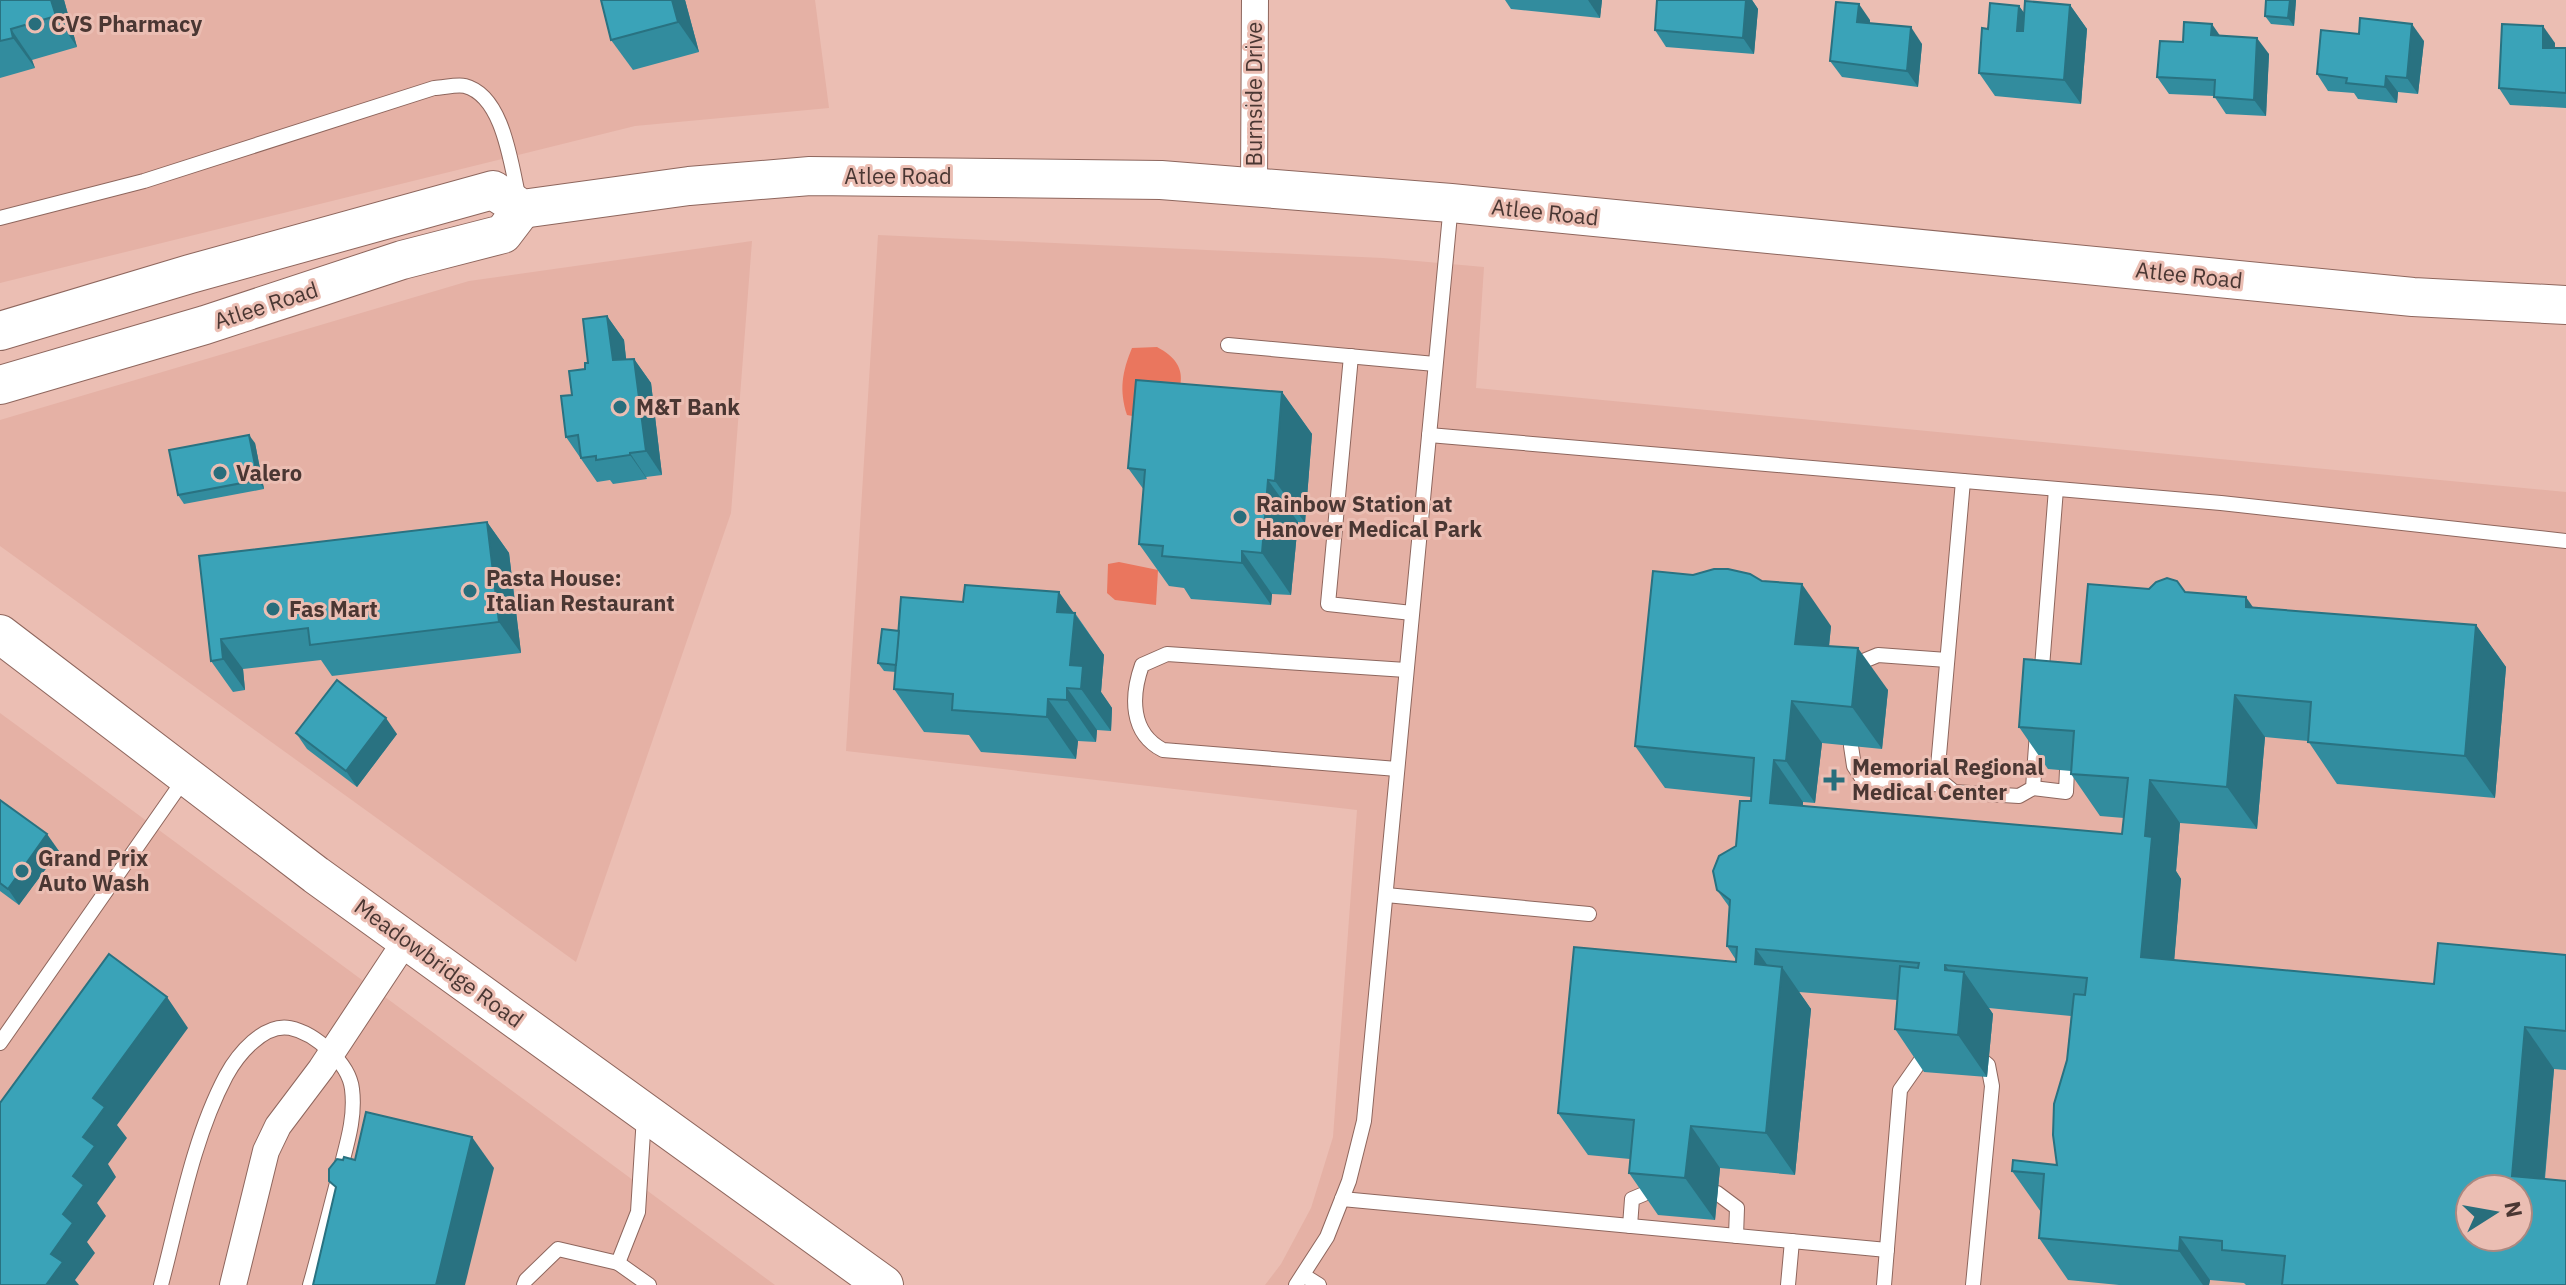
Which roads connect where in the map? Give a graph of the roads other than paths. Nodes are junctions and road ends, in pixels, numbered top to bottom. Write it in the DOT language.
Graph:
graph roads {
  1 [pos="1255,0"];
  2 [pos="1254,187"];
  3 [pos="1451,203"];
  4 [pos="522,209"];
  5 [pos="0,218"];
  6 [pos="2566,305"];
  7 [pos="0,331"];
  8 [pos="1228,345"];
  9 [pos="1351,356"];
  10 [pos="1435,364"];
  11 [pos="0,385"];
  12 [pos="1429,435"];
  13 [pos="1963,481"];
  14 [pos="2056,489"];
  15 [pos="2566,541"];
  16 [pos="1412,613"];
  17 [pos="0,634"];
  18 [pos="1947,660"];
  19 [pos="1406,670"];
  20 [pos="1857,688"];
  21 [pos="1851,746"];
  22 [pos="1397,769"];
  23 [pos="2067,770"];
  24 [pos="186,777"];
  25 [pos="1945,785"];
  26 [pos="2033,788"];
  27 [pos="1386,895"];
  28 [pos="1589,914"];
  29 [pos="407,939"];
  30 [pos="0,1043"];
  31 [pos="332,1051"];
  32 [pos="645,1111"];
  33 [pos="1342,1199"];
  34 [pos="1630,1226"];
  35 [pos="1736,1236"];
  36 [pos="1792,1241"];
  37 [pos="1887,1250"];
  38 [pos="618,1263"];
  39 [pos="1299,1280"];
  40 [pos="161,1285"];
  41 [pos="233,1285"];
  42 [pos="310,1285"];
  43 [pos="524,1285"];
  44 [pos="649,1285"];
  45 [pos="884,1285"];
  46 [pos="1319,1285"];
  47 [pos="1788,1285"];
  48 [pos="1884,1285"];
  49 [pos="1973,1285"];
  1 -- 2 [label="street, Burnside Drive"];
  2 -- 3 [label="main road, Atlee Road"];
  2 -- 4 [label="main road, Atlee Road"];
  3 -- 6 [label="main road, Atlee Road"];
  3 -- 10 [label="lane"];
  4 -- 5 [label="lane"];
  4 -- 7 [label="main road"];
  4 -- 11 [label="main road, Atlee Road"];
  8 -- 9 [label="lane"];
  9 -- 10 [label="lane"];
  9 -- 16 [label="lane"];
  10 -- 12 [label="lane"];
  12 -- 13 [label="lane"];
  12 -- 16 [label="lane"];
  13 -- 14 [label="lane"];
  13 -- 18 [label="lane"];
  14 -- 15 [label="lane"];
  14 -- 26 [label="lane"];
  16 -- 19 [label="lane"];
  17 -- 24 [label="main road, Meadowbridge Road"];
  18 -- 20 [label="lane"];
  18 -- 25 [label="lane"];
  19 -- 22 [label="lane"];
  19 -- 22 [label="lane"];
  21 -- 25 [label="lane"];
  22 -- 27 [label="lane"];
  23 -- 26 [label="lane"];
  24 -- 29 [label="main road, Meadowbridge Road"];
  24 -- 30 [label="lane"];
  25 -- 26 [label="lane"];
  27 -- 28 [label="lane"];
  27 -- 33 [label="lane"];
  29 -- 31 [label="street"];
  29 -- 32 [label="main road, Meadowbridge Road"];
  31 -- 40 [label="lane"];
  31 -- 41 [label="street"];
  31 -- 42 [label="lane"];
  32 -- 38 [label="lane"];
  32 -- 45 [label="main road, Meadowbridge Road"];
  33 -- 34 [label="lane"];
  33 -- 39 [label="lane"];
  34 -- 35 [label="lane"];
  34 -- 35 [label="lane"];
  35 -- 36 [label="lane"];
  36 -- 37 [label="lane"];
  36 -- 47 [label="lane"];
  37 -- 48 [label="lane"];
  37 -- 49 [label="lane"];
  38 -- 43 [label="lane"];
  38 -- 44 [label="lane"];
  39 -- 46 [label="lane"];
}
